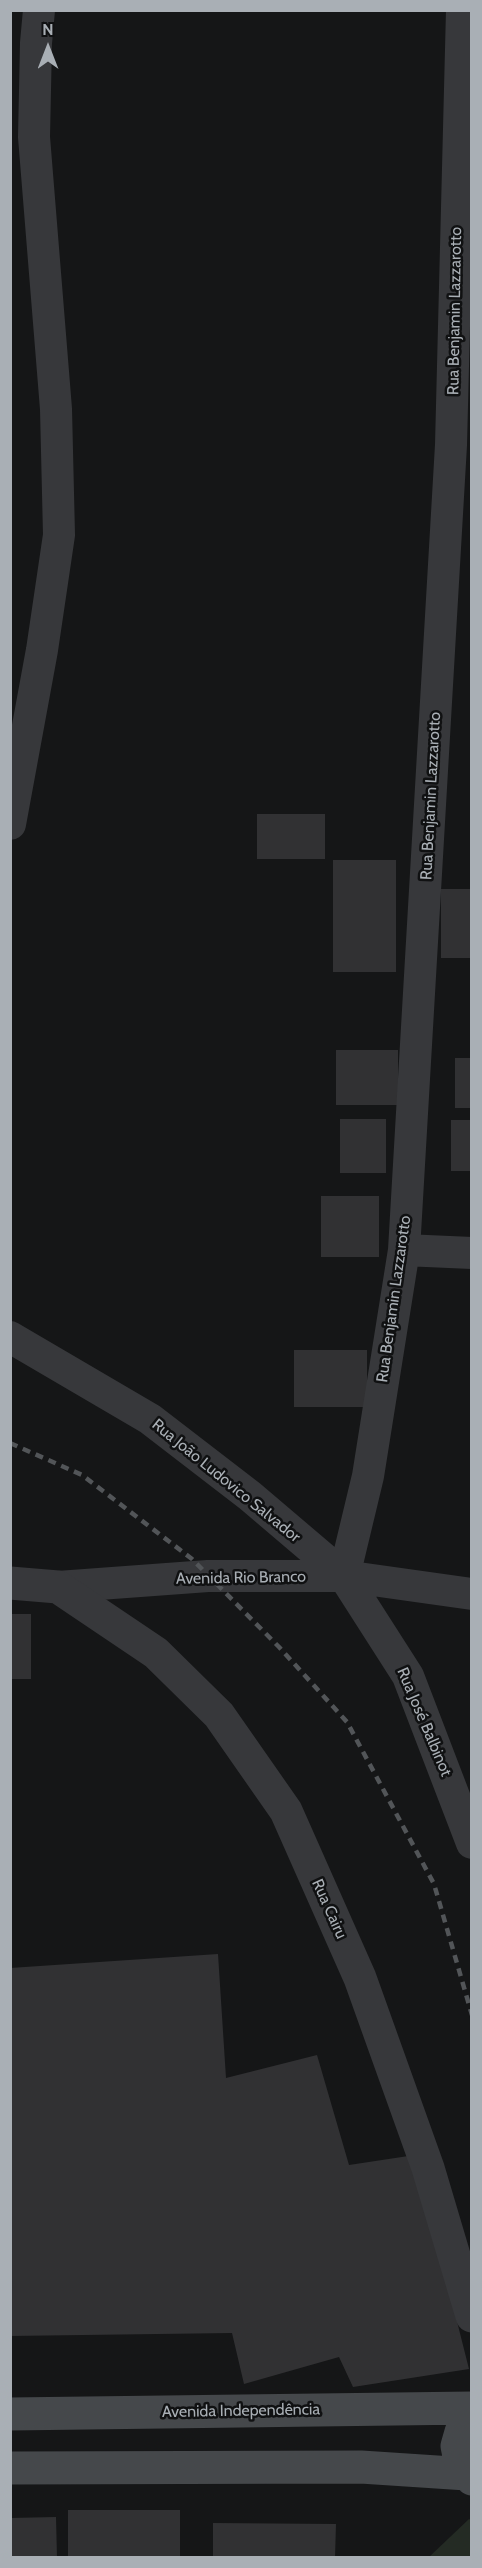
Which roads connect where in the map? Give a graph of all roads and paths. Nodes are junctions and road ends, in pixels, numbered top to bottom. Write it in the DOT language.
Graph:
graph roads {
  1 [pos="39,10"];
  2 [pos="462,10"];
  3 [pos="10,824"];
  4 [pos="404,1250"];
  5 [pos="471,1253"];
  6 [pos="10,1337"];
  7 [pos="345,1576"];
  8 [pos="10,1583"];
  9 [pos="58,1587"];
  10 [pos="471,1594"];
  11 [pos="471,1843"];
  12 [pos="471,2316"];
  13 [pos="471,2408"];
  14 [pos="10,2414"];
  15 [pos="471,2415"];
  16 [pos="10,2468"];
  17 [pos="469,2476"];
  1 -- 3 [label="street"];
  2 -- 4 [label="street, Rua Benjamin Lazzarotto"];
  4 -- 5 [label="street"];
  4 -- 7 [label="street, Rua Benjamin Lazzarotto"];
  6 -- 7 [label="street, Rua João Ludovico Salvador"];
  7 -- 9 [label="street, Avenida Rio Branco"];
  7 -- 10 [label="street, Avenida Rio Branco"];
  7 -- 11 [label="street, Rua José Balbinot"];
  8 -- 9 [label="street, Avenida Rio Branco"];
  9 -- 12 [label="street, Rua Cairu"];
  13 -- 14 [label="main road, Avenida Independência"];
  15 -- 17 [label="main road"];
  16 -- 17 [label="main road"];
}
